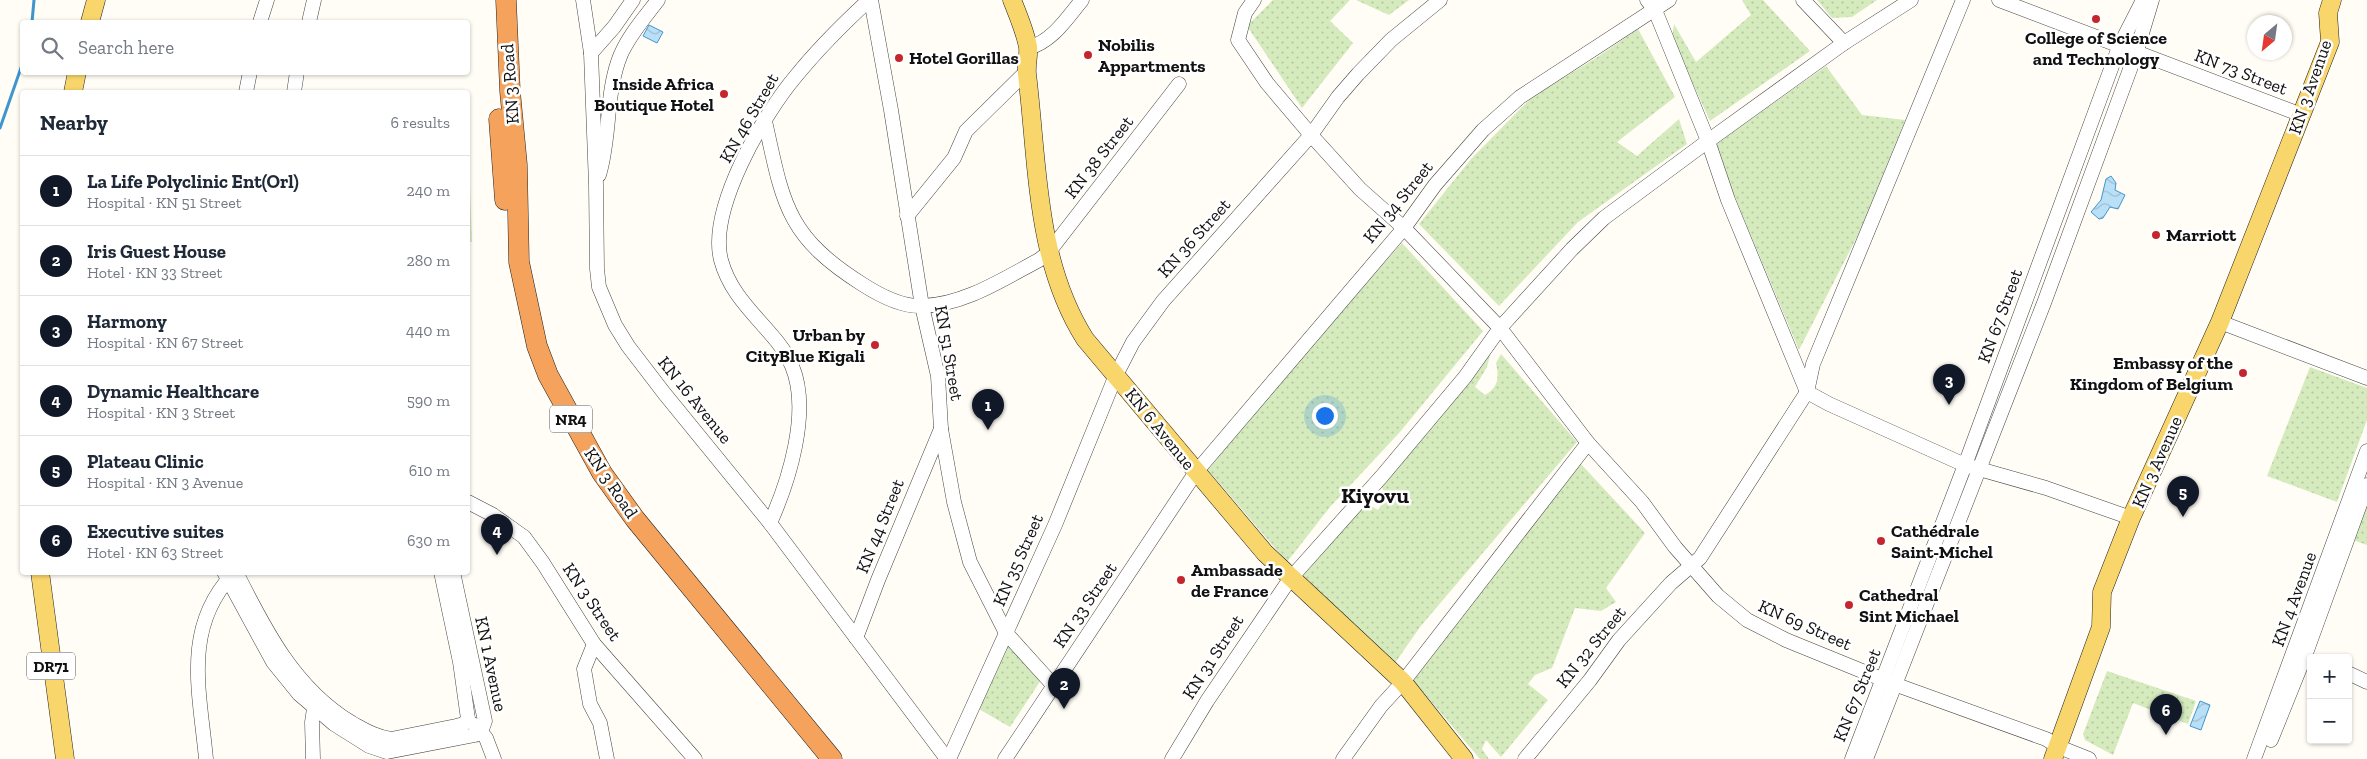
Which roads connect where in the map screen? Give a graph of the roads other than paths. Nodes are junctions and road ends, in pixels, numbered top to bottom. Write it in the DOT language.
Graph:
graph roads {
  1 [pos="96,0"];
  2 [pos="267,0"];
  3 [pos="314,0"];
  4 [pos="492,0"];
  5 [pos="506,0"];
  6 [pos="583,0"];
  7 [pos="633,0"];
  8 [pos="658,0"];
  9 [pos="870,0"];
  10 [pos="1012,0"];
  11 [pos="1082,0"];
  12 [pos="1254,0"];
  13 [pos="1440,0"];
  14 [pos="1669,0"];
  15 [pos="1803,0"];
  16 [pos="1911,0"];
  17 [pos="1963,0"];
  18 [pos="1999,0"];
  19 [pos="2143,0"];
  20 [pos="2152,0"];
  21 [pos="2332,0"];
  22 [pos="1651,5"];
  23 [pos="1019,8"];
  24 [pos="91,20"];
  25 [pos="261,20"];
  26 [pos="309,20"];
  27 [pos="1844,43"];
  28 [pos="2119,47"];
  29 [pos="1028,48"];
  30 [pos="591,53"];
  31 [pos="2136,54"];
  32 [pos="1027,71"];
  33 [pos="76,75"];
  34 [pos="249,75"];
  35 [pos="297,75"];
  36 [pos="1179,84"];
  37 [pos="73,90"];
  38 [pos="246,90"];
  39 [pos="294,90"];
  40 [pos="2302,115"];
  41 [pos="765,121"];
  42 [pos="1311,135"];
  43 [pos="1708,141"];
  44 [pos="596,185"];
  45 [pos="907,216"];
  46 [pos="1404,228"];
  47 [pos="1048,253"];
  48 [pos="922,306"];
  49 [pos="2220,322"];
  50 [pos="1500,328"];
  51 [pos="1116,375"];
  52 [pos="2367,378"];
  53 [pos="1807,392"];
  54 [pos="941,429"];
  55 [pos="1588,443"];
  56 [pos="2367,451"];
  57 [pos="1965,465"];
  58 [pos="1979,470"];
  59 [pos="1196,472"];
  60 [pos="2367,485"];
  61 [pos="470,503"];
  62 [pos="2131,518"];
  63 [pos="770,523"];
  64 [pos="1693,566"];
  65 [pos="40,575"];
  66 [pos="229,575"];
  67 [pos="230,575"];
  68 [pos="442,575"];
  69 [pos="454,575"];
  70 [pos="1290,579"];
  71 [pos="1006,633"];
  72 [pos="856,638"];
  73 [pos="594,644"];
  74 [pos="2306,653"];
  75 [pos="2352,675"];
  76 [pos="1403,682"];
  77 [pos="1889,682"];
  78 [pos="2367,682"];
  79 [pos="1054,686"];
  80 [pos="315,702"];
  81 [pos="468,719"];
  82 [pos="481,732"];
  83 [pos="387,750"];
  84 [pos="2056,753"];
  85 [pos="65,759"];
  86 [pos="206,759"];
  87 [pos="313,759"];
  88 [pos="494,759"];
  89 [pos="607,759"];
  90 [pos="695,759"];
  91 [pos="814,759"];
  92 [pos="832,759"];
  93 [pos="948,759"];
  94 [pos="1005,759"];
  95 [pos="1172,759"];
  96 [pos="1342,759"];
  97 [pos="1464,759"];
  98 [pos="1525,759"];
  99 [pos="1852,759"];
  100 [pos="1866,759"];
  101 [pos="2089,759"];
  102 [pos="2254,759"];
  103 [pos="2263,759"];
  1 -- 24 [label="main road"];
  2 -- 25 [label="street"];
  3 -- 26 [label="street"];
  4 -- 91 [label="highway, KN 3 Road / NR4"];
  5 -- 92 [label="highway, KN 3 Road / NR4"];
  6 -- 30 [label="street, KN 16 Avenue"];
  7 -- 30 [label="street"];
  8 -- 44 [label="street"];
  9 -- 41 [label="street, KN 46 Street"];
  9 -- 45 [label="street, KN 51 Street"];
  10 -- 23 [label="main road, KN 6 Avenue"];
  11 -- 29 [label="street"];
  12 -- 42 [label="street"];
  13 -- 42 [label="street, KN 36 Street"];
  14 -- 22 [label="street, KN 34 Street"];
  15 -- 27 [label="street"];
  16 -- 27 [label="street, KN 31 Street"];
  17 -- 53 [label="street"];
  18 -- 28 [label="street, KN 73 Street"];
  19 -- 28 [label="street, KN 67 Street"];
  20 -- 31 [label="street, KN 67 Street"];
  21 -- 40 [label="main road, KN 3 Avenue"];
  22 -- 43 [label="street"];
  22 -- 46 [label="street, KN 34 Street"];
  23 -- 29 [label="main road, KN 6 Avenue"];
  27 -- 43 [label="street, KN 31 Street"];
  28 -- 31 [label="street, KN 73 Street"];
  28 -- 57 [label="street, KN 67 Street"];
  29 -- 32 [label="main road, KN 6 Avenue"];
  30 -- 44 [label="street, KN 16 Avenue"];
  31 -- 40 [label="street, KN 73 Street"];
  31 -- 58 [label="street, KN 67 Street"];
  32 -- 45 [label="street"];
  32 -- 47 [label="main road, KN 6 Avenue"];
  33 -- 37 [label="main road"];
  34 -- 38 [label="street"];
  35 -- 39 [label="street"];
  36 -- 47 [label="street, KN 38 Street"];
  40 -- 49 [label="main road, KN 3 Avenue"];
  41 -- 48 [label="street"];
  41 -- 63 [label="street, KN 46 Street"];
  42 -- 46 [label="street"];
  42 -- 51 [label="street, KN 36 Street"];
  43 -- 50 [label="street, KN 31 Street"];
  43 -- 53 [label="street"];
  44 -- 63 [label="street, KN 16 Avenue"];
  45 -- 48 [label="street, KN 51 Street"];
  46 -- 50 [label="street, KN 69 Street"];
  46 -- 59 [label="street, KN 34 Street"];
  47 -- 48 [label="street, KN 38 Street"];
  47 -- 51 [label="main road, KN 6 Avenue"];
  48 -- 54 [label="street, KN 51 Street"];
  49 -- 52 [label="street"];
  49 -- 62 [label="main road, KN 3 Avenue"];
  50 -- 55 [label="street, KN 69 Street"];
  50 -- 70 [label="street, KN 31 Street"];
  51 -- 59 [label="main road, KN 6 Avenue"];
  51 -- 71 [label="street, KN 35 Street"];
  53 -- 57 [label="street"];
  53 -- 64 [label="street, KN 32 Street"];
  54 -- 71 [label="street, KN 51 Street"];
  54 -- 72 [label="street, KN 44 Street"];
  55 -- 64 [label="street, KN 69 Street"];
  55 -- 76 [label="street"];
  56 -- 74 [label="street, KN 4 Avenue"];
  57 -- 58 [label="street"];
  57 -- 77 [label="street, KN 67 Street"];
  58 -- 62 [label="street"];
  58 -- 77 [label="street, KN 67 Street"];
  59 -- 70 [label="main road, KN 6 Avenue"];
  59 -- 79 [label="street, KN 33 Street"];
  60 -- 74 [label="street, KN 4 Avenue"];
  61 -- 73 [label="street, KN 3 Street"];
  62 -- 84 [label="main road, KN 3 Avenue"];
  63 -- 72 [label="street, KN 16 Avenue"];
  64 -- 77 [label="street, KN 69 Street"];
  64 -- 98 [label="street, KN 32 Street"];
  65 -- 85 [label="main road, DR71"];
  66 -- 86 [label="street"];
  67 -- 80 [label="street"];
  68 -- 81 [label="street, KN 1 Avenue"];
  69 -- 82 [label="street, KN 1 Avenue"];
  70 -- 76 [label="main road, KN 6 Avenue"];
  70 -- 95 [label="street, KN 31 Street"];
  71 -- 79 [label="street, KN 51 Street"];
  71 -- 93 [label="street, KN 35 Street"];
  72 -- 93 [label="street, KN 16 Avenue"];
  73 -- 89 [label="street"];
  73 -- 90 [label="street, KN 3 Street"];
  74 -- 102 [label="street, KN 4 Avenue"];
  74 -- 103 [label="street, KN 4 Avenue"];
  75 -- 78 [label="street"];
  76 -- 96 [label="street"];
  76 -- 97 [label="main road, KN 6 Avenue"];
  77 -- 84 [label="street, KN 69 Street"];
  77 -- 99 [label="street, KN 67 Street"];
  77 -- 100 [label="street, KN 67 Street"];
  79 -- 94 [label="street, KN 33 Street"];
  80 -- 83 [label="street"];
  80 -- 87 [label="street"];
  81 -- 82 [label="street"];
  81 -- 83 [label="street"];
  82 -- 83 [label="street"];
  82 -- 88 [label="street, KN 1 Avenue"];
  84 -- 101 [label="street, KN 69 Street"];
}
